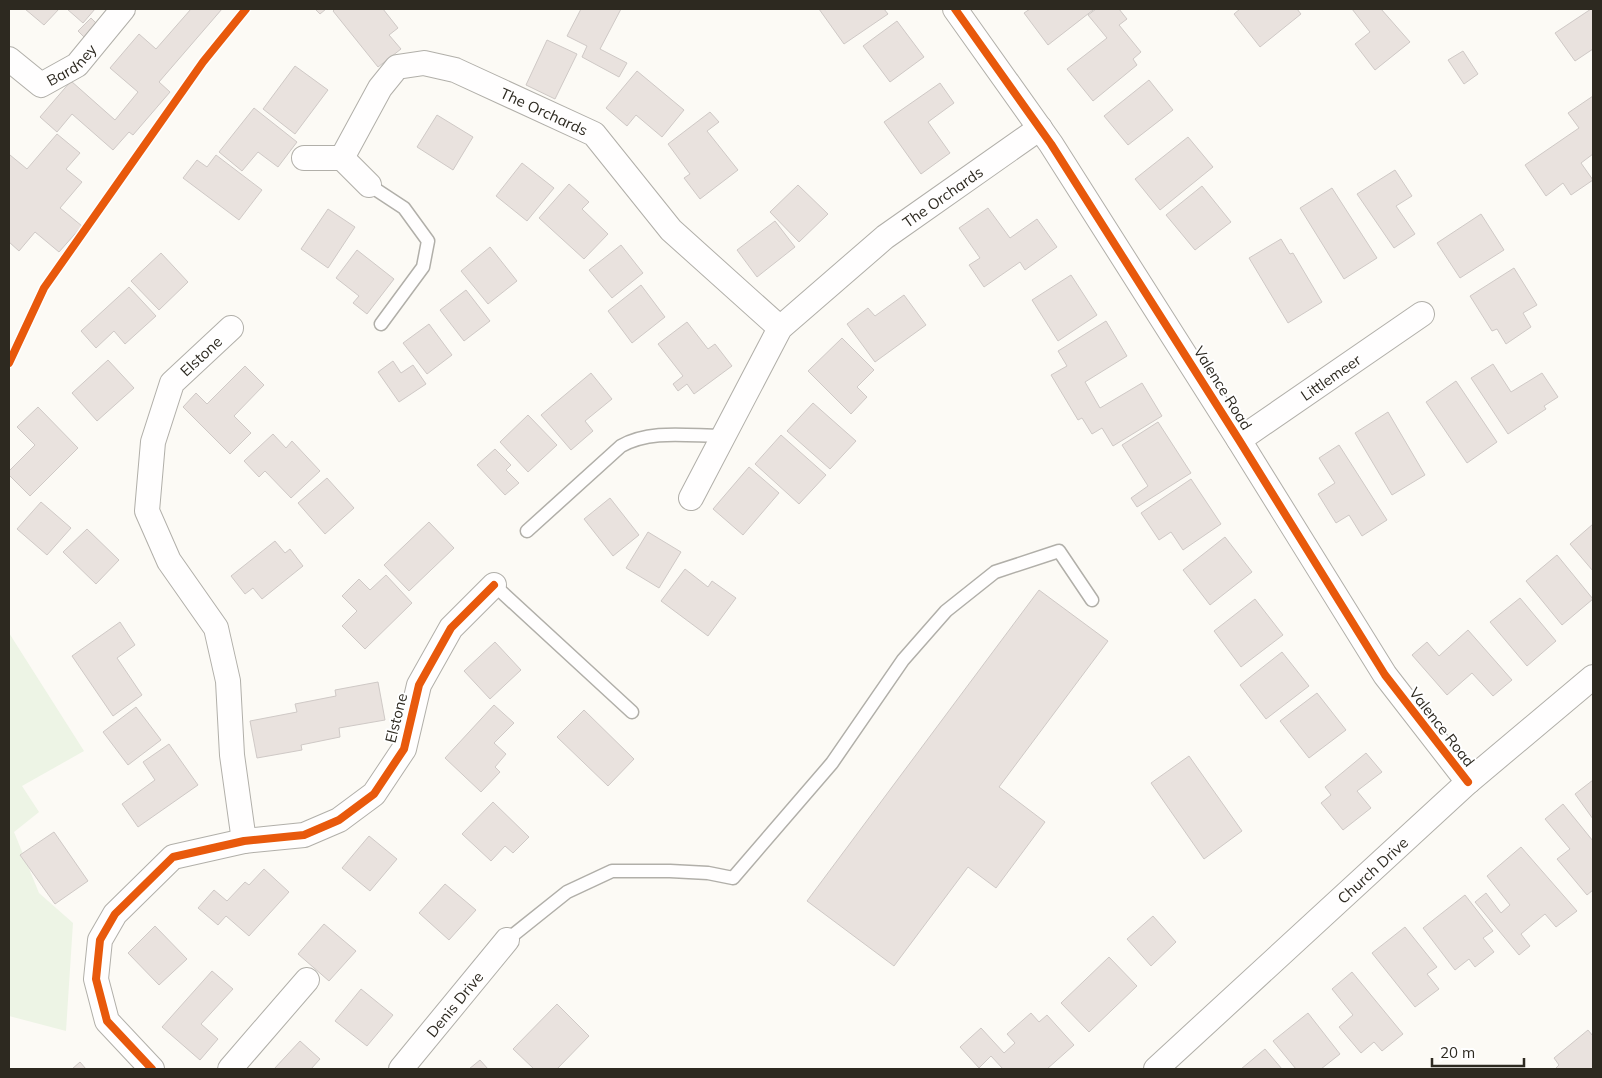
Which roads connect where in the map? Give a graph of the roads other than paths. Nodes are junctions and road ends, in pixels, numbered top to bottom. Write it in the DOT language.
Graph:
graph roads {
  1 [pos="123,9"];
  2 [pos="955,9"];
  3 [pos="9,59"];
  4 [pos="1040,128"];
  5 [pos="304,158"];
  6 [pos="342,158"];
  7 [pos="369,185"];
  8 [pos="1422,314"];
  9 [pos="381,324"];
  10 [pos="230,328"];
  11 [pos="780,328"];
  12 [pos="722,436"];
  13 [pos="1239,440"];
  14 [pos="691,498"];
  15 [pos="528,531"];
  16 [pos="494,585"];
  17 [pos="1092,600"];
  18 [pos="1593,677"];
  19 [pos="632,712"];
  20 [pos="1468,782"];
  21 [pos="244,841"];
  22 [pos="507,940"];
  23 [pos="307,980"];
  24 [pos="152,1069"];
  25 [pos="230,1069"];
  26 [pos="401,1069"];
  27 [pos="1156,1069"];
  1 -- 3 [label="street, Bardney"];
  2 -- 4 [label="street, Valence Road"];
  4 -- 11 [label="street, The Orchards"];
  4 -- 13 [label="street, Valence Road"];
  5 -- 6 [label="street"];
  6 -- 7 [label="street"];
  6 -- 11 [label="street, The Orchards"];
  7 -- 9 [label="lane"];
  8 -- 13 [label="street, Littlemeer"];
  10 -- 21 [label="street, Elstone"];
  11 -- 12 [label="street, The Orchards"];
  12 -- 14 [label="street, The Orchards"];
  12 -- 15 [label="lane"];
  13 -- 20 [label="street, Valence Road"];
  16 -- 19 [label="lane"];
  16 -- 21 [label="street, Elstone"];
  17 -- 22 [label="lane"];
  18 -- 20 [label="street, Church Drive"];
  20 -- 27 [label="street, Church Drive"];
  21 -- 24 [label="street"];
  22 -- 26 [label="street, Denis Drive"];
  23 -- 25 [label="street"];
}
